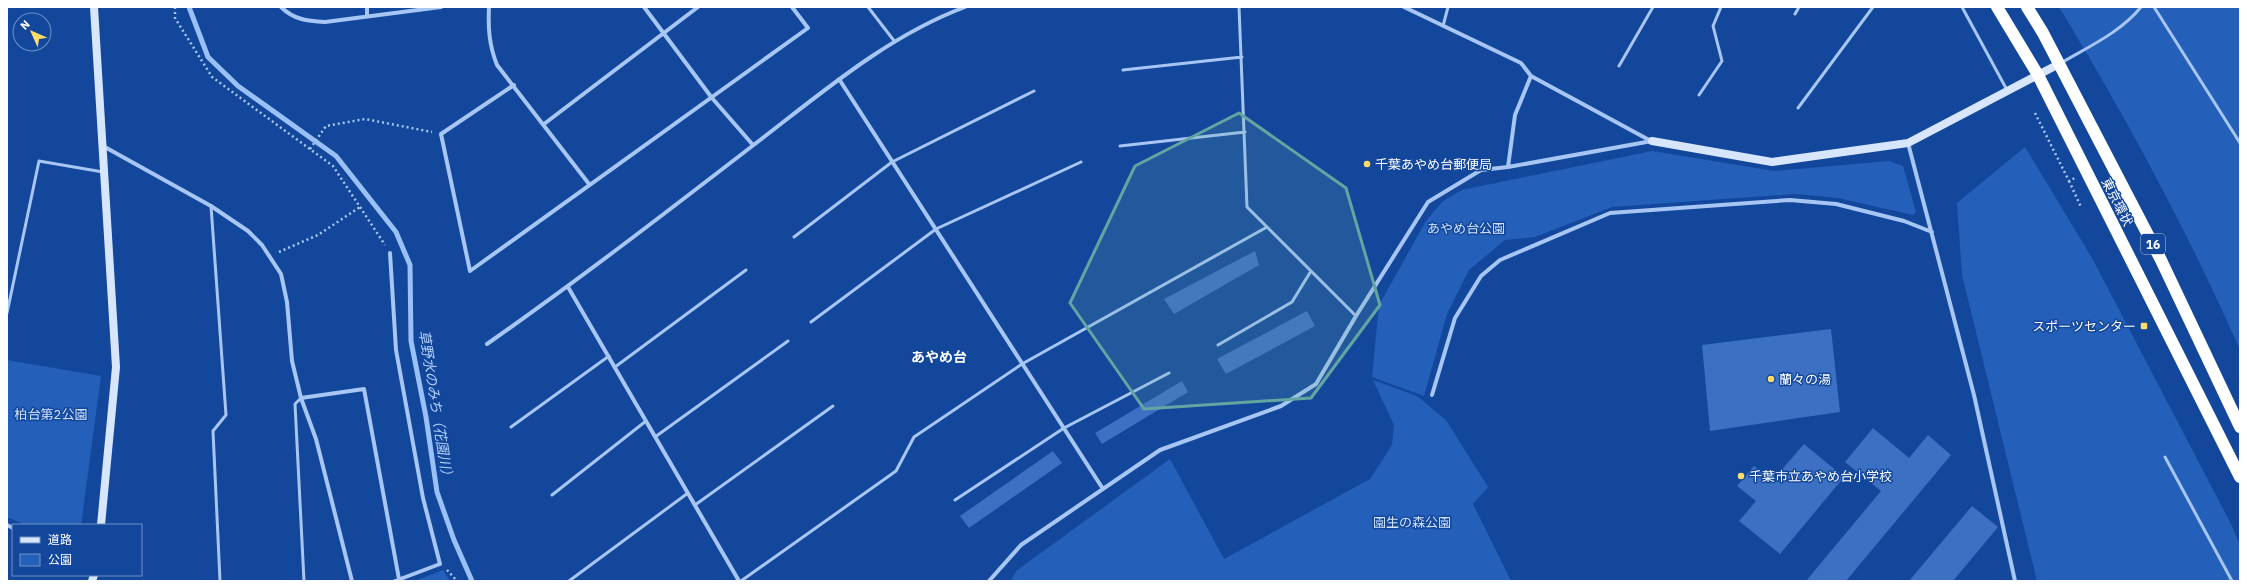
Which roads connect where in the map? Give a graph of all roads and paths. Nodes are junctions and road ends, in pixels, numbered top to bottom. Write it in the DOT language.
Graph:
graph roads {
  1 [pos="94,7"];
  2 [pos="176,7"];
  3 [pos="282,7"];
  4 [pos="367,7"];
  5 [pos="441,7"];
  6 [pos="488,7"];
  7 [pos="644,7"];
  8 [pos="698,7"];
  9 [pos="792,7"];
  10 [pos="868,7"];
  11 [pos="965,7"];
  12 [pos="1240,7"];
  13 [pos="1404,7"];
  14 [pos="1448,7"];
  15 [pos="1654,7"];
  16 [pos="1721,7"];
  17 [pos="1798,7"];
  18 [pos="1873,7"];
  19 [pos="1962,7"];
  20 [pos="1997,7"];
  21 [pos="2027,7"];
  22 [pos="2141,7"];
  23 [pos="2154,7"];
  24 [pos="1795,14"];
  25 [pos="367,16"];
  26 [pos="1444,26"];
  27 [pos="663,32"];
  28 [pos="895,42"];
  29 [pos="1242,57"];
  30 [pos="2059,64"];
  31 [pos="1619,66"];
  32 [pos="1123,70"];
  33 [pos="2038,75"];
  34 [pos="1530,76"];
  35 [pos="839,79"];
  36 [pos="514,85"];
  37 [pos="1034,91"];
  38 [pos="2007,91"];
  39 [pos="1699,95"];
  40 [pos="712,98"];
  41 [pos="1798,108"];
  42 [pos="2035,113"];
  43 [pos="544,124"];
  44 [pos="1245,132"];
  45 [pos="441,134"];
  46 [pos="1652,141"];
  47 [pos="1908,142"];
  48 [pos="2240,142"];
  49 [pos="753,145"];
  50 [pos="103,146"];
  51 [pos="1120,146"];
  52 [pos="310,149"];
  53 [pos="892,162"];
  54 [pos="1081,162"];
  55 [pos="1508,167"];
  56 [pos="104,172"];
  57 [pos="2072,179"];
  58 [pos="2069,181"];
  59 [pos="589,184"];
  60 [pos="211,206"];
  61 [pos="360,207"];
  62 [pos="2081,208"];
  63 [pos="1267,227"];
  64 [pos="936,229"];
  65 [pos="1932,232"];
  66 [pos="794,237"];
  67 [pos="390,253"];
  68 [pos="270,257"];
  69 [pos="746,270"];
  70 [pos="1311,272"];
  71 [pos="568,287"];
  72 [pos="7,313"];
  73 [pos="1356,316"];
  74 [pos="811,322"];
  75 [pos="788,341"];
  76 [pos="487,344"];
  77 [pos="1218,345"];
  78 [pos="609,356"];
  79 [pos="1022,364"];
  80 [pos="615,367"];
  81 [pos="1169,373"];
  82 [pos="1432,395"];
  83 [pos="301,398"];
  84 [pos="832,406"];
  85 [pos="646,421"];
  86 [pos="511,427"];
  87 [pos="2240,427"];
  88 [pos="1064,428"];
  89 [pos="655,437"];
  90 [pos="2165,457"];
  91 [pos="2240,477"];
  92 [pos="1103,489"];
  93 [pos="688,493"];
  94 [pos="552,495"];
  95 [pos="955,500"];
  96 [pos="695,505"];
  97 [pos="101,524"];
  98 [pos="440,564"];
  99 [pos="397,580"];
  100 [pos="220,581"];
  101 [pos="304,581"];
  102 [pos="352,581"];
  103 [pos="457,581"];
  104 [pos="569,581"];
  105 [pos="740,581"];
  106 [pos="989,581"];
  107 [pos="2015,581"];
  108 [pos="2232,581"];
  1 -- 50 [label="street"];
  2 -- 52 [label="path"];
  3 -- 25 [label="street"];
  4 -- 25 [label="street"];
  5 -- 25 [label="street"];
  6 -- 36 [label="street"];
  7 -- 27 [label="street"];
  8 -- 27 [label="street"];
  9 -- 40 [label="street"];
  10 -- 28 [label="lane"];
  11 -- 28 [label="street"];
  12 -- 29 [label="lane"];
  13 -- 26 [label="street"];
  14 -- 26 [label="lane"];
  15 -- 31 [label="lane"];
  16 -- 39 [label="lane"];
  17 -- 24 [label="lane"];
  18 -- 41 [label="lane"];
  19 -- 38 [label="lane"];
  20 -- 33 [label="highway, 東京環状 / 16"];
  21 -- 30 [label="highway, 東京環状 / 16"];
  22 -- 30 [label="lane"];
  23 -- 48 [label="lane"];
  26 -- 34 [label="street"];
  27 -- 40 [label="street"];
  27 -- 43 [label="street"];
  28 -- 35 [label="street"];
  29 -- 32 [label="lane"];
  29 -- 44 [label="lane"];
  30 -- 33 [label="street"];
  30 -- 87 [label="highway, 東京環状 / 16"];
  33 -- 38 [label="street"];
  33 -- 91 [label="highway, 東京環状 / 16"];
  34 -- 46 [label="street"];
  34 -- 55 [label="street"];
  35 -- 49 [label="street"];
  35 -- 53 [label="street"];
  36 -- 43 [label="street"];
  36 -- 45 [label="street"];
  37 -- 53 [label="lane"];
  38 -- 47 [label="street"];
  40 -- 49 [label="street"];
  40 -- 59 [label="street"];
  42 -- 58 [label="path"];
  43 -- 59 [label="street"];
  44 -- 51 [label="lane"];
  44 -- 63 [label="lane"];
  45 -- 52 [label="path"];
  45 -- 59 [label="street"];
  46 -- 47 [label="street"];
  46 -- 55 [label="street"];
  47 -- 65 [label="street"];
  49 -- 71 [label="street"];
  50 -- 56 [label="street"];
  50 -- 60 [label="street"];
  52 -- 61 [label="path"];
  53 -- 64 [label="street"];
  53 -- 66 [label="lane"];
  54 -- 64 [label="lane"];
  55 -- 73 [label="street"];
  56 -- 72 [label="lane"];
  56 -- 97 [label="street"];
  57 -- 58 [label="path"];
  58 -- 62 [label="path"];
  60 -- 68 [label="street"];
  60 -- 100 [label="lane"];
  61 -- 67 [label="path"];
  61 -- 68 [label="path"];
  63 -- 70 [label="lane"];
  63 -- 79 [label="lane"];
  64 -- 74 [label="lane"];
  64 -- 79 [label="street"];
  65 -- 82 [label="street"];
  65 -- 107 [label="street"];
  67 -- 98 [label="street"];
  68 -- 83 [label="street"];
  69 -- 80 [label="lane"];
  70 -- 73 [label="lane"];
  70 -- 77 [label="lane"];
  71 -- 76 [label="street"];
  71 -- 78 [label="street"];
  73 -- 92 [label="street"];
  75 -- 89 [label="lane"];
  78 -- 80 [label="street"];
  78 -- 86 [label="lane"];
  79 -- 88 [label="street"];
  79 -- 105 [label="lane"];
  80 -- 85 [label="street"];
  81 -- 88 [label="lane"];
  83 -- 99 [label="street"];
  83 -- 101 [label="lane"];
  83 -- 102 [label="street"];
  84 -- 96 [label="lane"];
  85 -- 89 [label="street"];
  85 -- 94 [label="lane"];
  88 -- 92 [label="street"];
  88 -- 95 [label="lane"];
  89 -- 93 [label="street"];
  90 -- 108 [label="lane"];
  92 -- 106 [label="street"];
  93 -- 96 [label="street"];
  93 -- 104 [label="lane"];
  96 -- 105 [label="street"];
  98 -- 99 [label="street"];
  98 -- 103 [label="path"];
}
